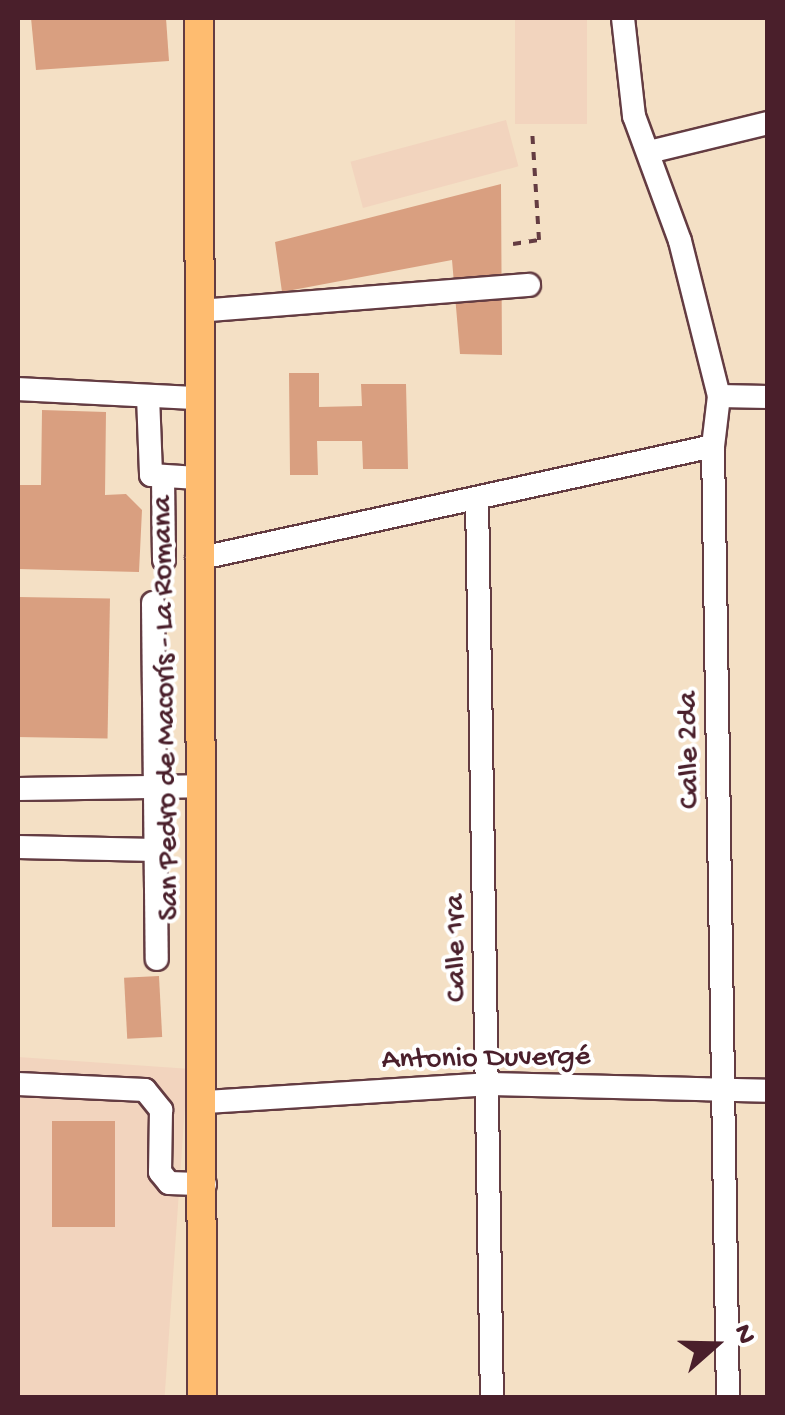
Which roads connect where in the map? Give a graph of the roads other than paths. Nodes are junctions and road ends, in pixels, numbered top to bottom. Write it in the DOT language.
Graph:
graph roads {
  1 [pos="199,18"];
  2 [pos="624,18"];
  3 [pos="768,123"];
  4 [pos="649,152"];
  5 [pos="530,284"];
  6 [pos="198,311"];
  7 [pos="18,389"];
  8 [pos="148,396"];
  9 [pos="719,396"];
  10 [pos="768,396"];
  11 [pos="198,398"];
  12 [pos="713,446"];
  13 [pos="163,477"];
  14 [pos="198,478"];
  15 [pos="477,498"];
  16 [pos="197,559"];
  17 [pos="164,560"];
  18 [pos="153,603"];
  19 [pos="200,786"];
  20 [pos="155,787"];
  21 [pos="18,790"];
  22 [pos="18,847"];
  23 [pos="156,850"];
  24 [pos="158,958"];
  25 [pos="18,1084"];
  26 [pos="491,1084"];
  27 [pos="726,1091"];
  28 [pos="768,1092"];
  29 [pos="206,1102"];
  30 [pos="204,1184"];
  31 [pos="202,1398"];
  32 [pos="492,1398"];
  33 [pos="728,1398"];
  1 -- 6 [label="main road, San Pedro de Macorís - La Romana"];
  2 -- 4 [label="street, Calle 2da"];
  3 -- 4 [label="street"];
  4 -- 9 [label="street, Calle 2da"];
  5 -- 6 [label="street"];
  6 -- 11 [label="main road, San Pedro de Macorís - La Romana"];
  7 -- 8 [label="street"];
  8 -- 11 [label="street"];
  8 -- 13 [label="street"];
  9 -- 10 [label="street"];
  9 -- 12 [label="street, Calle 2da"];
  11 -- 14 [label="main road, San Pedro de Macorís - La Romana"];
  12 -- 15 [label="street"];
  12 -- 27 [label="street, Calle 2da"];
  13 -- 14 [label="street"];
  13 -- 17 [label="street"];
  14 -- 16 [label="main road, San Pedro de Macorís - La Romana"];
  15 -- 16 [label="street"];
  15 -- 26 [label="street, Calle 1ra"];
  16 -- 19 [label="main road, San Pedro de Macorís - La Romana"];
  18 -- 20 [label="street"];
  19 -- 20 [label="street"];
  19 -- 29 [label="main road, San Pedro de Macorís - La Romana"];
  20 -- 21 [label="street"];
  20 -- 23 [label="street"];
  22 -- 23 [label="street"];
  23 -- 24 [label="street"];
  25 -- 30 [label="street"];
  26 -- 27 [label="street, Antonio Duvergé"];
  26 -- 29 [label="street, Antonio Duvergé"];
  26 -- 32 [label="street, Calle 1ra"];
  27 -- 28 [label="street, Antonio Duvergé"];
  27 -- 33 [label="street, Calle 2da"];
  29 -- 30 [label="main road, San Pedro de Macorís - La Romana"];
  30 -- 31 [label="main road, San Pedro de Macorís - La Romana"];
}
